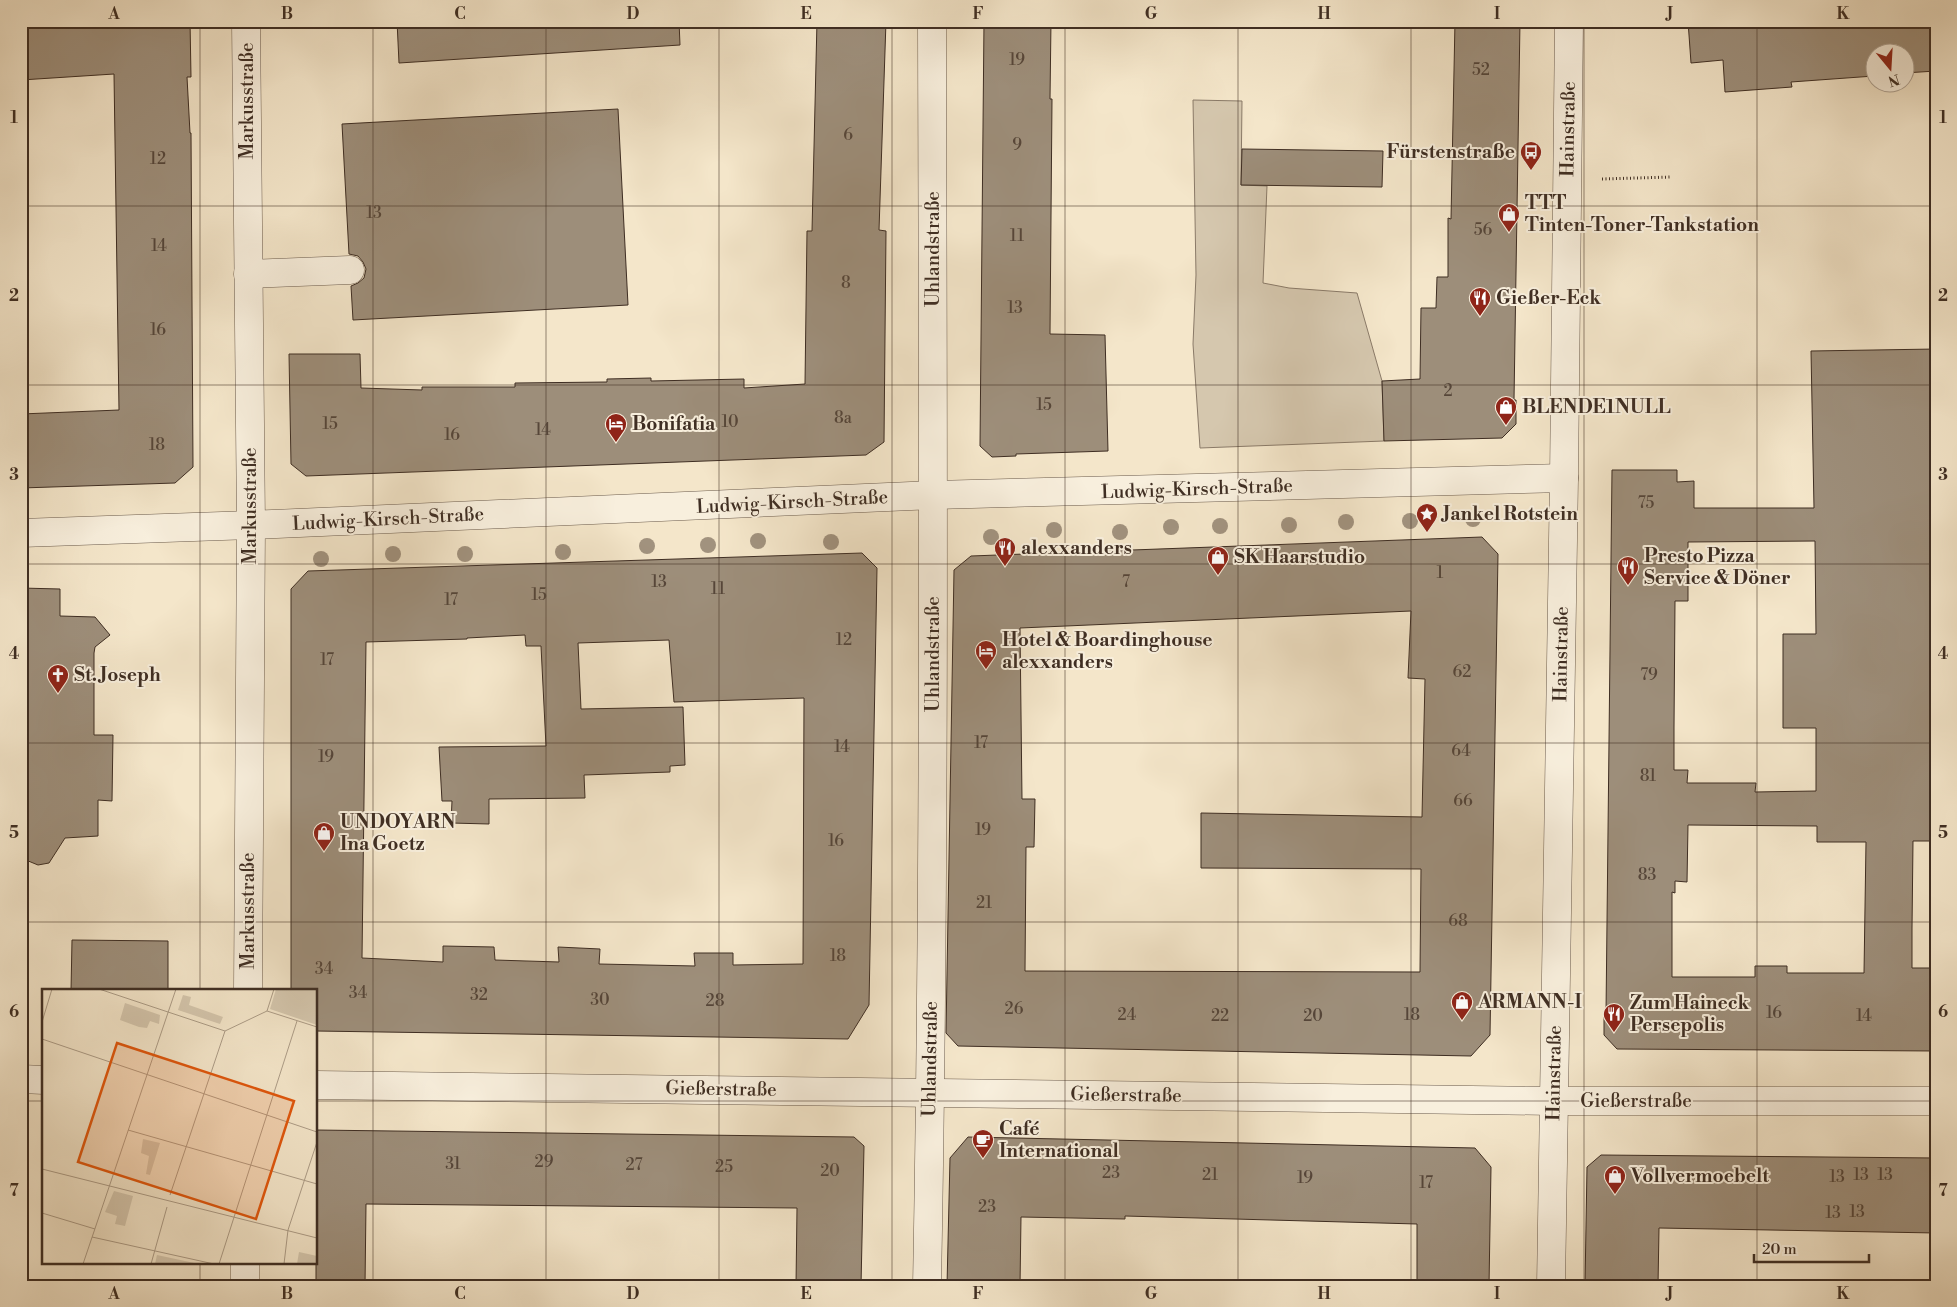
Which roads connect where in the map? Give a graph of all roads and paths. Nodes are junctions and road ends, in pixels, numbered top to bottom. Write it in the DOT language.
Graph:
graph roads {
  1 [pos="246,21"];
  2 [pos="932,21"];
  3 [pos="1569,21"];
  4 [pos="1671,177"];
  5 [pos="1621,178"];
  6 [pos="350,270"];
  7 [pos="248,274"];
  8 [pos="1564,478"];
  9 [pos="934,495"];
  10 [pos="251,525"];
  11 [pos="21,533"];
  12 [pos="248,989"];
  13 [pos="21,1079"];
  14 [pos="42,1080"];
  15 [pos="318,1085"];
  16 [pos="930,1092"];
  17 [pos="1554,1101"];
  18 [pos="1936,1101"];
  19 [pos="245,1264"];
  20 [pos="245,1286"];
  21 [pos="927,1286"];
  22 [pos="1551,1286"];
  1 -- 7 [label="street, Markusstraße"];
  2 -- 9 [label="street, Uhlandstraße"];
  3 -- 8 [label="street, Hainstraße"];
  4 -- 5 [label="path"];
  6 -- 7 [label="street"];
  7 -- 10 [label="street, Markusstraße"];
  8 -- 9 [label="street, Ludwig-Kirsch-Straße"];
  8 -- 17 [label="street, Hainstraße"];
  9 -- 10 [label="street, Ludwig-Kirsch-Straße"];
  9 -- 16 [label="street, Uhlandstraße"];
  10 -- 11 [label="street, Ludwig-Kirsch-Straße"];
  10 -- 12 [label="street, Markusstraße"];
  13 -- 14 [label="street"];
  15 -- 16 [label="street, Gießerstraße"];
  16 -- 17 [label="street, Gießerstraße"];
  16 -- 21 [label="street, Uhlandstraße"];
  17 -- 18 [label="street, Gießerstraße"];
  17 -- 22 [label="street, Hainstraße"];
  19 -- 20 [label="street"];
}
